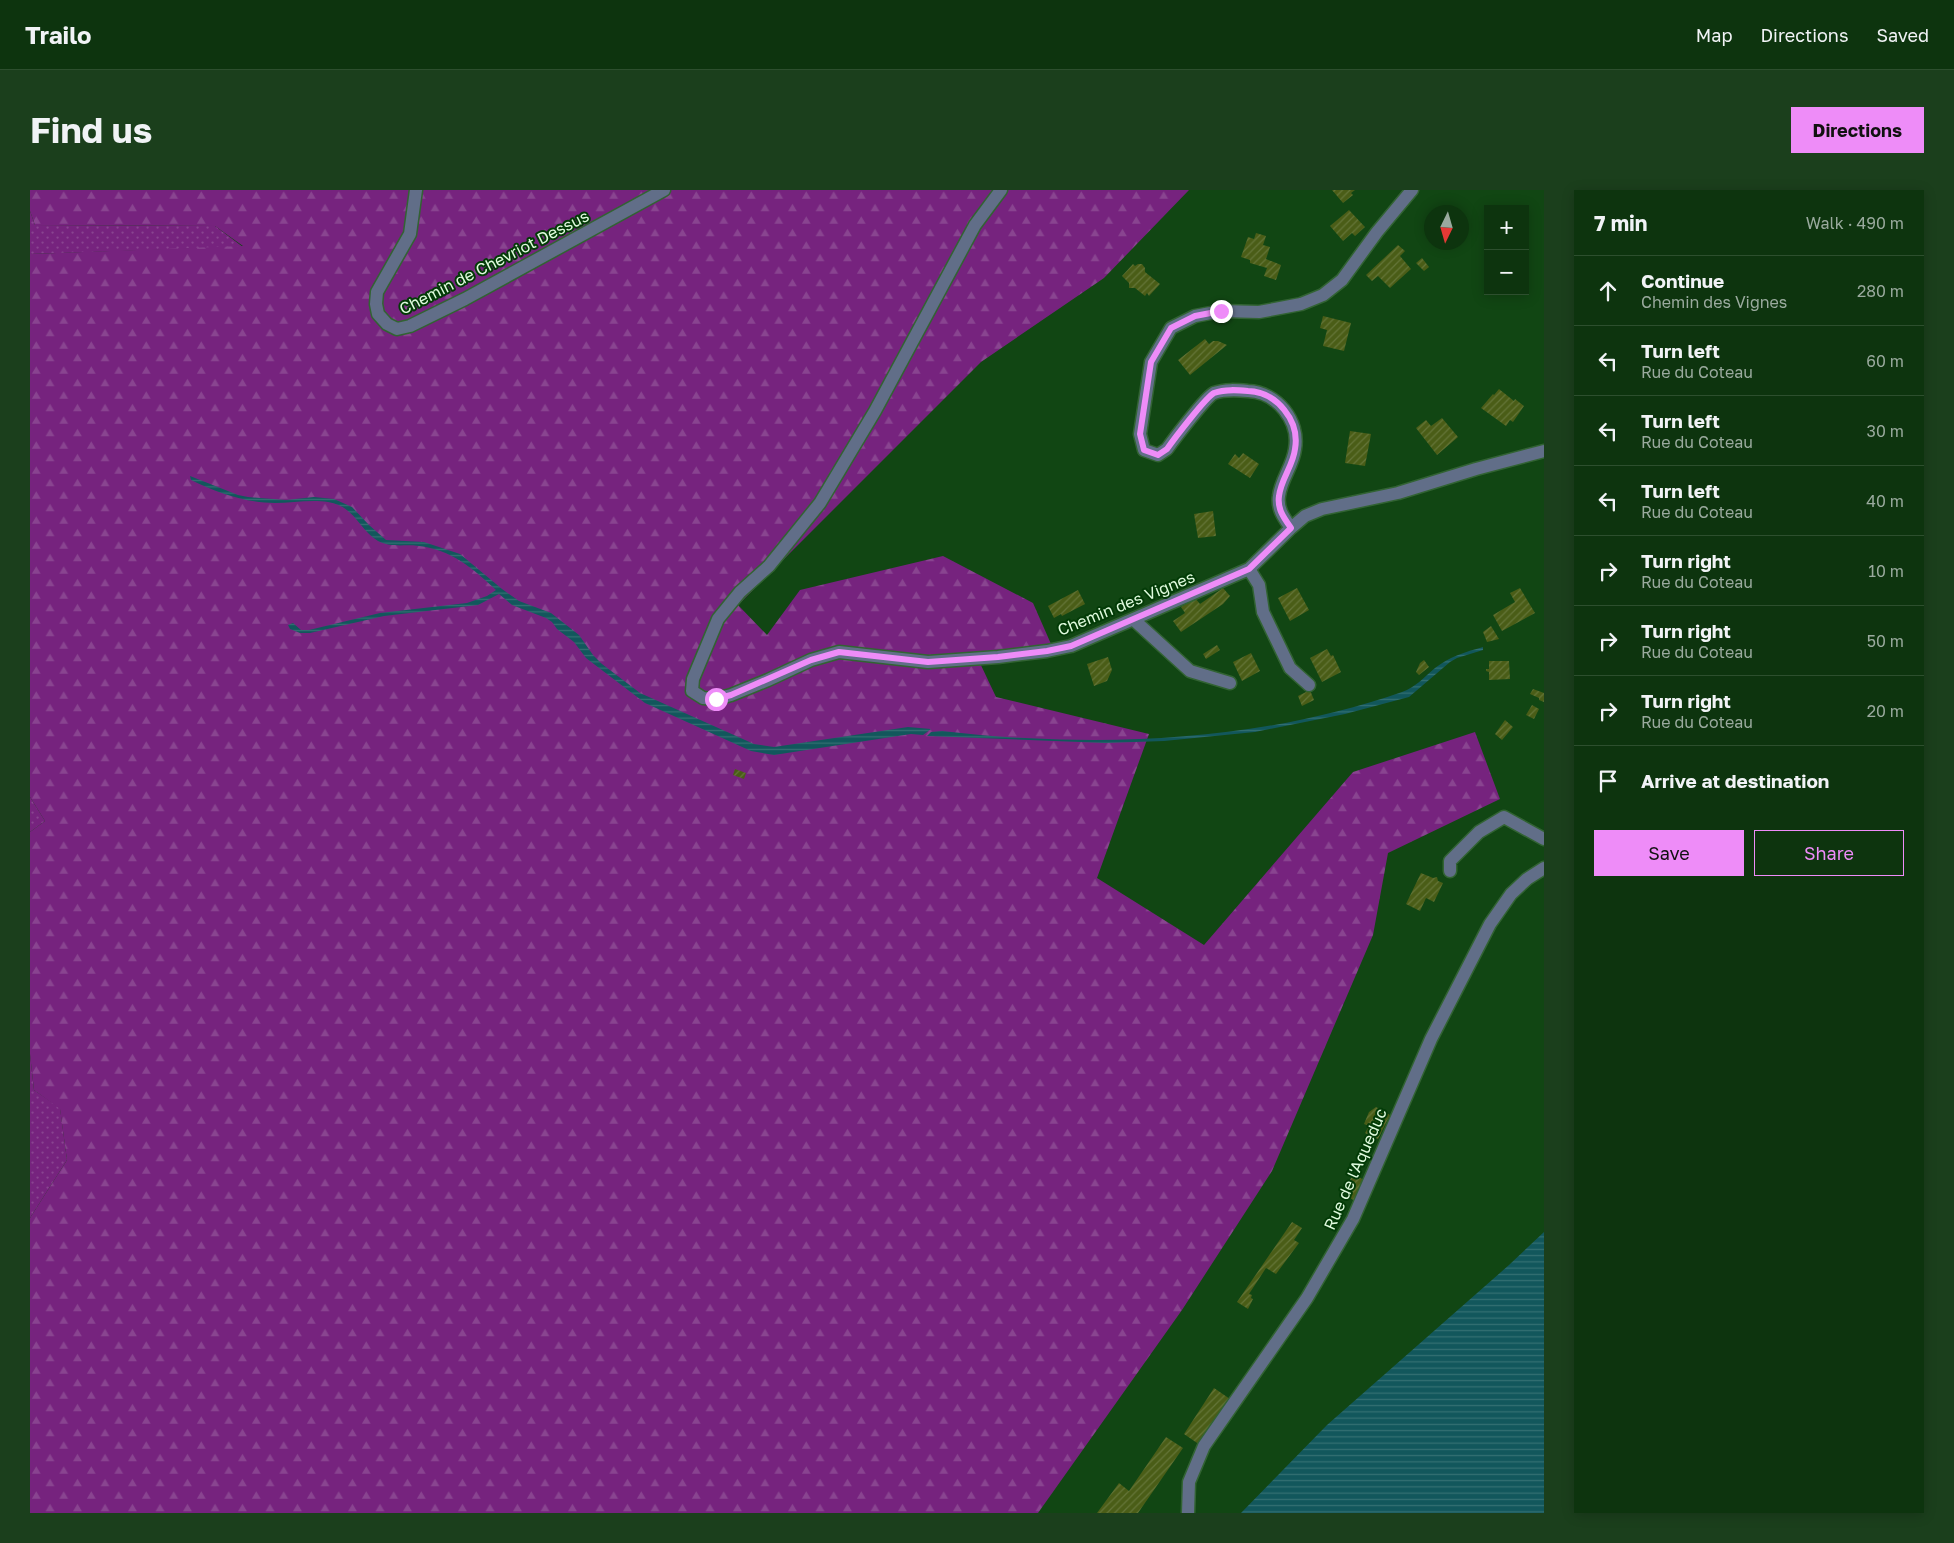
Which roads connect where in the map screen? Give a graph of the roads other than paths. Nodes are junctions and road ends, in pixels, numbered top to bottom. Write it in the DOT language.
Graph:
graph roads {
  1 [pos="416,190"];
  2 [pos="664,190"];
  3 [pos="1002,190"];
  4 [pos="1412,190"];
  5 [pos="1544,451"];
  6 [pos="1291,528"];
  7 [pos="1249,569"];
  8 [pos="1134,620"];
  9 [pos="1230,684"];
  10 [pos="1309,685"];
  11 [pos="1544,839"];
  12 [pos="1544,868"];
  13 [pos="1450,871"];
  14 [pos="1188,1513"];
  1 -- 2 [label="street, Chemin de Chevriot Dessus"];
  3 -- 8 [label="street, Chemin des Vignes"];
  4 -- 6 [label="street"];
  5 -- 6 [label="street, Chemin des Vignes"];
  6 -- 7 [label="street, Chemin des Vignes"];
  7 -- 8 [label="street, Chemin des Vignes"];
  7 -- 10 [label="street"];
  8 -- 9 [label="street"];
  11 -- 13 [label="street"];
  12 -- 14 [label="street, Rue de l'Aqueduc"];
}
